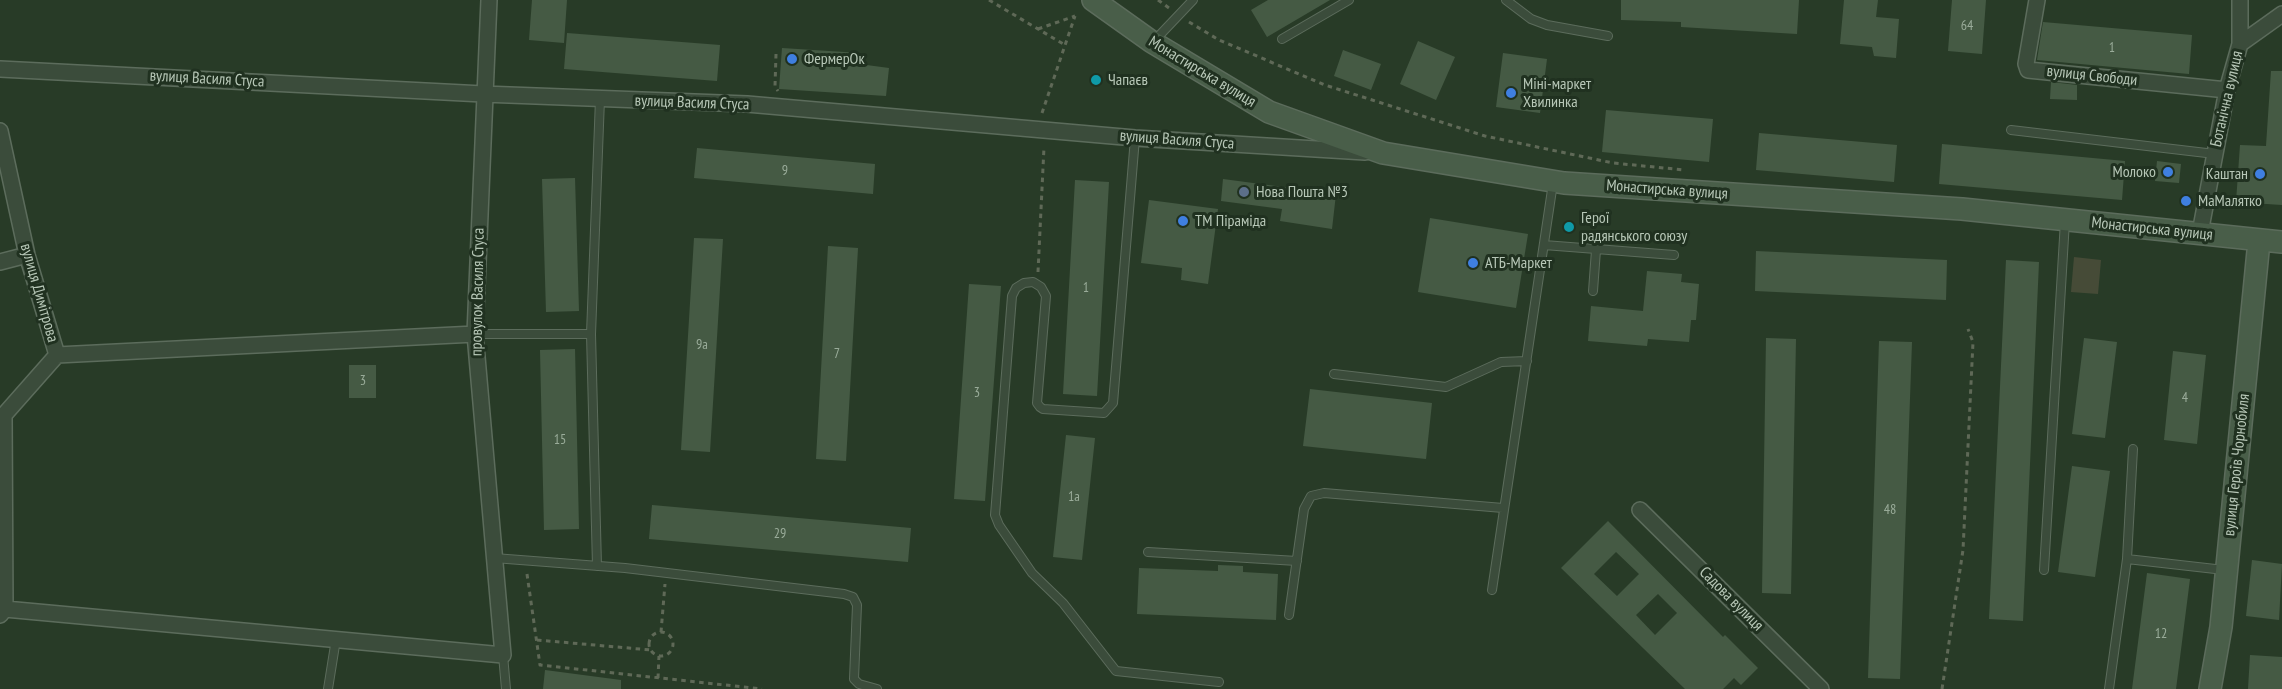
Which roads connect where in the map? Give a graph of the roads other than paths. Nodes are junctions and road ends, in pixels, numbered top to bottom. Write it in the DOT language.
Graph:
graph roads {
  1 [pos="489,0"];
  2 [pos="1093,0"];
  3 [pos="1193,0"];
  4 [pos="1349,0"];
  5 [pos="1506,0"];
  6 [pos="2037,0"];
  7 [pos="2240,0"];
  8 [pos="2281,16"];
  9 [pos="1608,36"];
  10 [pos="1282,39"];
  11 [pos="1152,42"];
  12 [pos="2240,44"];
  13 [pos="0,69"];
  14 [pos="2227,90"];
  15 [pos="483,94"];
  16 [pos="600,99"];
  17 [pos="2011,130"];
  18 [pos="0,131"];
  19 [pos="1135,138"];
  20 [pos="1383,153"];
  21 [pos="2215,154"];
  22 [pos="1554,181"];
  23 [pos="2065,220"];
  24 [pos="2200,233"];
  25 [pos="2259,241"];
  26 [pos="2282,242"];
  27 [pos="1544,245"];
  28 [pos="1596,250"];
  29 [pos="27,255"];
  30 [pos="1674,255"];
  31 [pos="0,262"];
  32 [pos="1593,291"];
  33 [pos="475,334"];
  34 [pos="591,334"];
  35 [pos="57,355"];
  36 [pos="1527,361"];
  37 [pos="1334,374"];
  38 [pos="2133,449"];
  39 [pos="1503,508"];
  40 [pos="1640,510"];
  41 [pos="1148,552"];
  42 [pos="494,558"];
  43 [pos="2127,559"];
  44 [pos="1297,561"];
  45 [pos="597,566"];
  46 [pos="2044,570"];
  47 [pos="2226,570"];
  48 [pos="1492,590"];
  49 [pos="3,612"];
  50 [pos="1289,615"];
  51 [pos="336,639"];
  52 [pos="503,655"];
  53 [pos="1219,682"];
  54 [pos="328,689"];
  55 [pos="506,689"];
  56 [pos="878,689"];
  57 [pos="1821,689"];
  58 [pos="2109,689"];
  59 [pos="2210,689"];
  1 -- 15 [label="street, провулок Василя Стуса"];
  2 -- 11 [label="main road, Монастирська вулиця"];
  3 -- 11 [label="lane"];
  4 -- 10 [label="lane"];
  5 -- 9 [label="lane"];
  6 -- 14 [label="street, вулиця Свободи"];
  7 -- 12 [label="street, Ботанічна вулиця"];
  8 -- 12 [label="street"];
  11 -- 20 [label="main road, Монастирська вулиця"];
  12 -- 14 [label="street, Ботанічна вулиця"];
  13 -- 15 [label="street, вулиця Василя Стуса"];
  14 -- 21 [label="street, Ботанічна вулиця"];
  15 -- 16 [label="street, вулиця Василя Стуса"];
  15 -- 33 [label="street, провулок Василя Стуса"];
  16 -- 19 [label="street, вулиця Василя Стуса"];
  16 -- 34 [label="lane"];
  17 -- 21 [label="lane"];
  18 -- 29 [label="street, вулиця Димітрова"];
  19 -- 20 [label="street, вулиця Василя Стуса"];
  19 -- 53 [label="lane"];
  20 -- 22 [label="main road, Монастирська вулиця"];
  21 -- 24 [label="street, Ботанічна вулиця"];
  22 -- 23 [label="main road, Монастирська вулиця"];
  22 -- 27 [label="lane"];
  23 -- 24 [label="main road, Монастирська вулиця"];
  23 -- 46 [label="lane"];
  24 -- 25 [label="main road, Монастирська вулиця"];
  25 -- 26 [label="main road, Монастирська вулиця"];
  25 -- 47 [label="main road, вулиця Героїв Чорнобиля"];
  27 -- 28 [label="lane"];
  27 -- 36 [label="lane"];
  28 -- 30 [label="lane"];
  28 -- 32 [label="lane"];
  29 -- 31 [label="street"];
  29 -- 35 [label="street, вулиця Димітрова"];
  33 -- 34 [label="lane"];
  33 -- 35 [label="street"];
  33 -- 42 [label="street, провулок Василя Стуса"];
  34 -- 45 [label="lane"];
  35 -- 49 [label="street, вулиця Димітрова"];
  36 -- 37 [label="lane"];
  36 -- 39 [label="lane"];
  38 -- 43 [label="lane"];
  39 -- 44 [label="lane"];
  39 -- 48 [label="lane"];
  40 -- 57 [label="street, Садова вулиця"];
  41 -- 44 [label="lane"];
  42 -- 45 [label="lane"];
  42 -- 52 [label="street, провулок Василя Стуса"];
  43 -- 47 [label="lane"];
  43 -- 58 [label="lane"];
  44 -- 50 [label="lane"];
  45 -- 56 [label="lane"];
  47 -- 59 [label="main road, вулиця Героїв Чорнобиля"];
  49 -- 51 [label="street"];
  51 -- 52 [label="street"];
  51 -- 54 [label="lane"];
  52 -- 55 [label="lane"];
}
